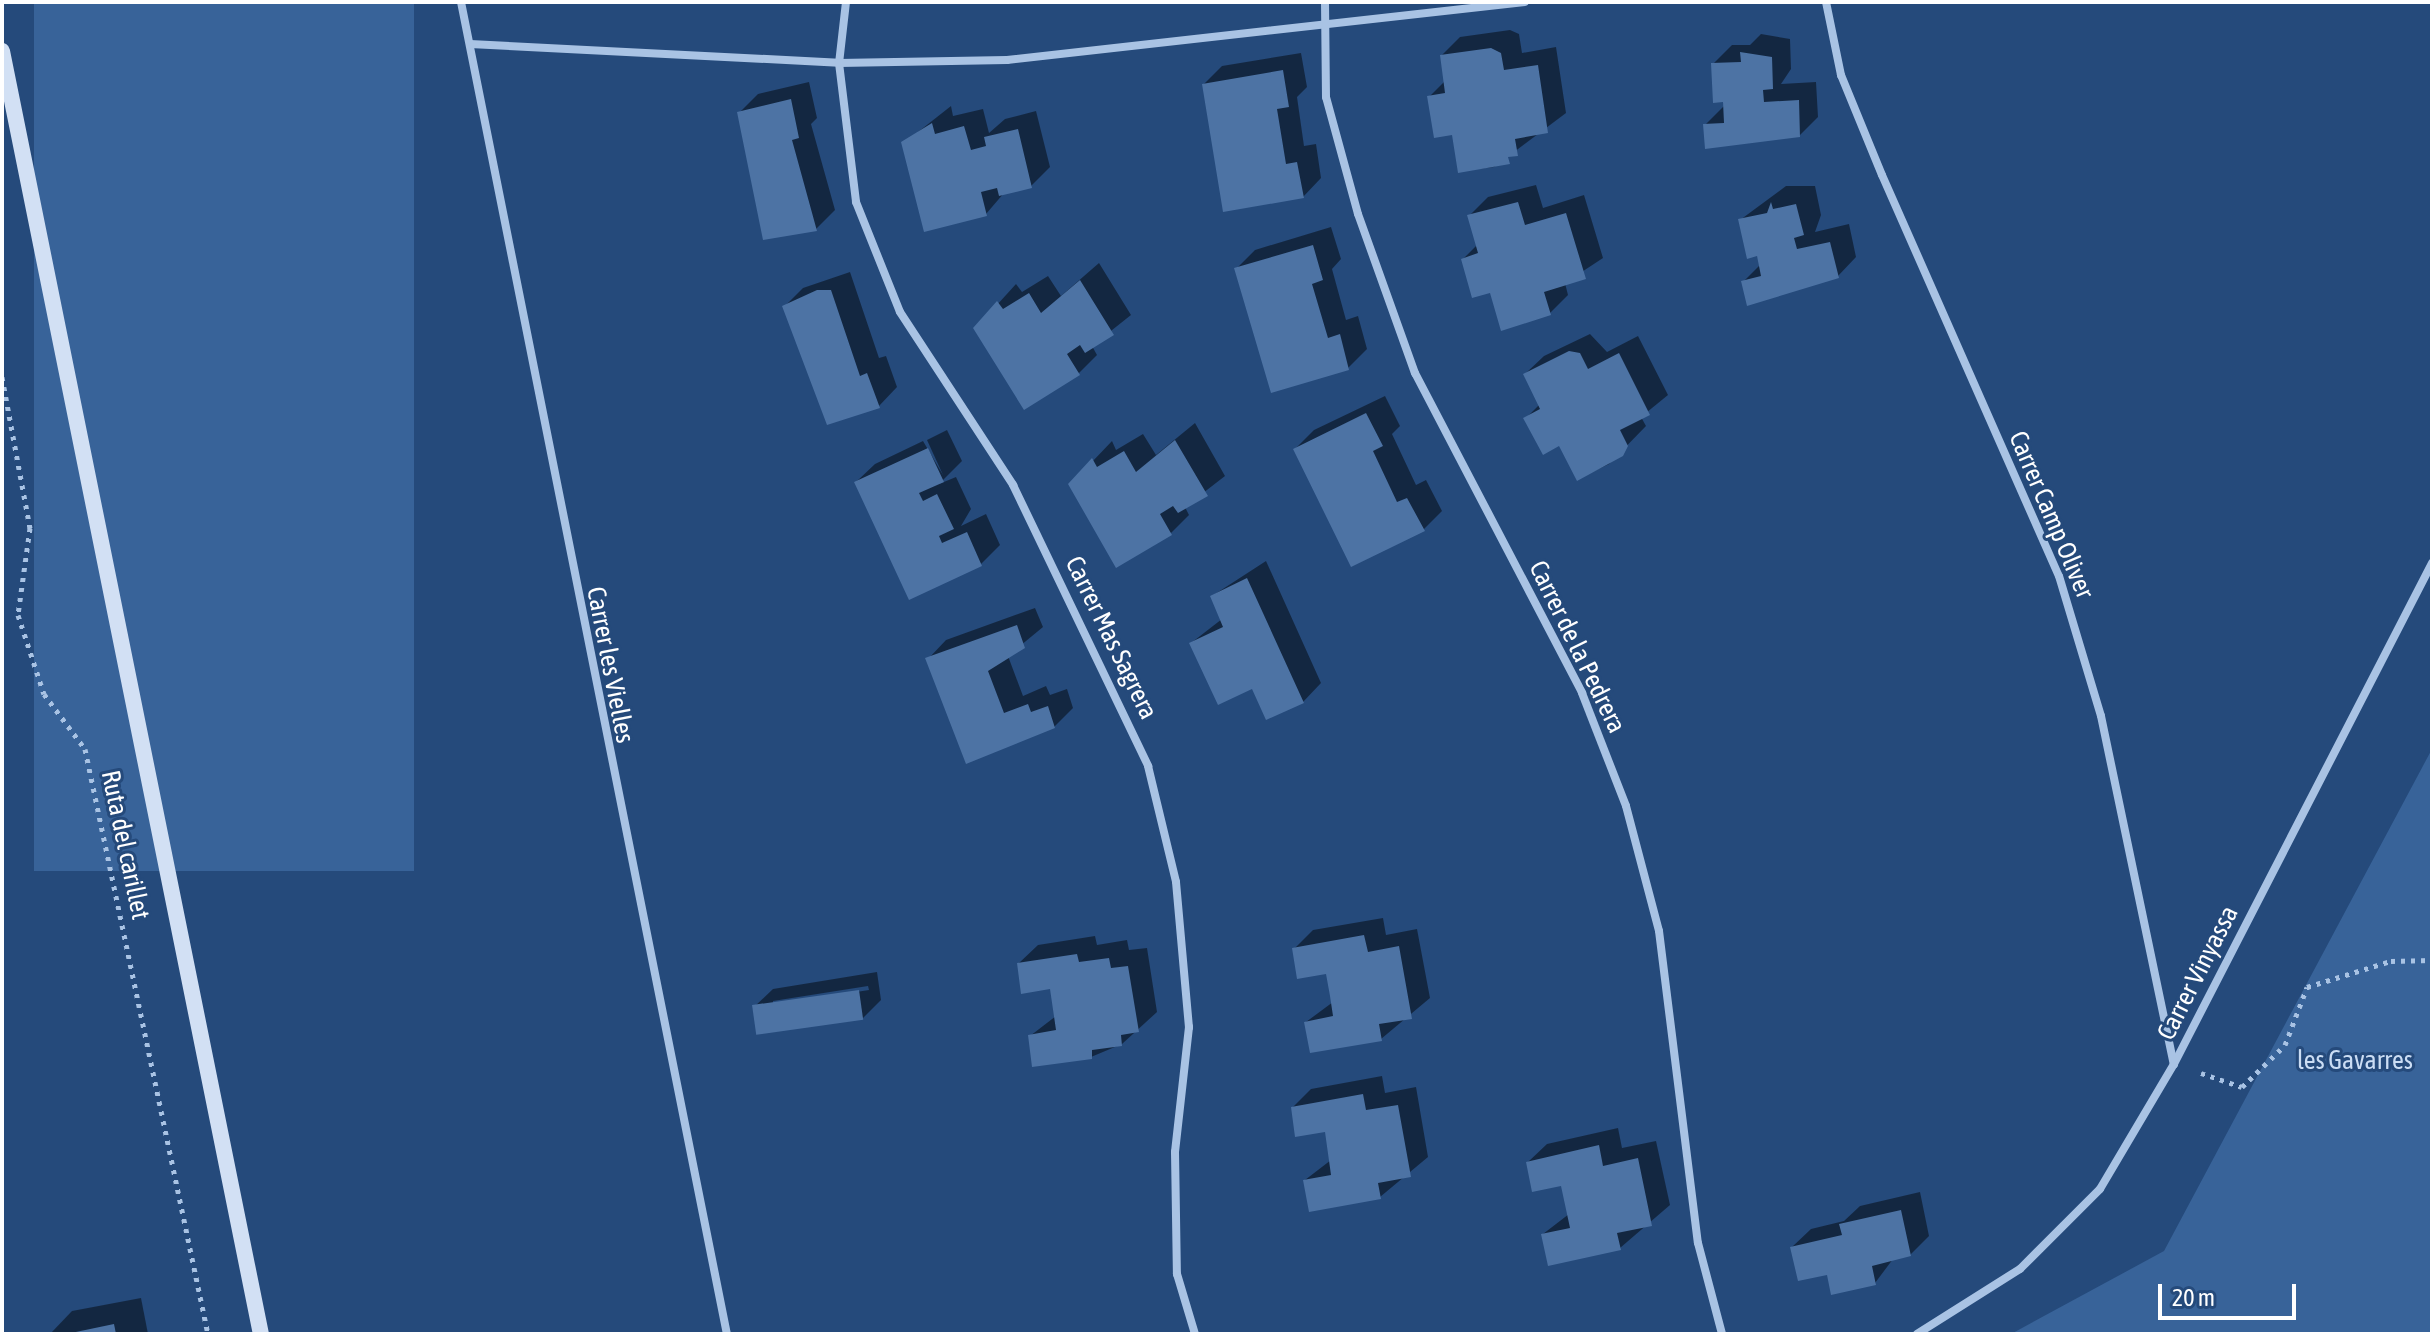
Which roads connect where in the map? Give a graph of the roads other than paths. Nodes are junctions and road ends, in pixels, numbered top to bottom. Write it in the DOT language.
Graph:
graph roads {
  1 [pos="461,2"];
  2 [pos="846,2"];
  3 [pos="1325,2"];
  4 [pos="1525,2"];
  5 [pos="1826,2"];
  6 [pos="1323,22"];
  7 [pos="470,44"];
  8 [pos="2,51"];
  9 [pos="839,63"];
  10 [pos="2432,563"];
  11 [pos="2174,1064"];
  12 [pos="261,1334"];
  13 [pos="727,1334"];
  14 [pos="1195,1334"];
  15 [pos="1722,1334"];
  16 [pos="1917,1334"];
  1 -- 7 [label="street, Carrer les Vielles"];
  2 -- 9 [label="street, Carrer Mas Sagrera"];
  3 -- 6 [label="street, Carrer de la Pedrera"];
  4 -- 6 [label="street"];
  5 -- 11 [label="street, Carrer Camp Oliver"];
  6 -- 9 [label="street"];
  6 -- 15 [label="street, Carrer de la Pedrera"];
  7 -- 9 [label="street"];
  7 -- 13 [label="street, Carrer les Vielles"];
  8 -- 12 [label="street"];
  9 -- 14 [label="street, Carrer Mas Sagrera"];
  10 -- 11 [label="street, Carrer Vinyassa"];
  11 -- 16 [label="street, Carrer Vinyassa"];
}
